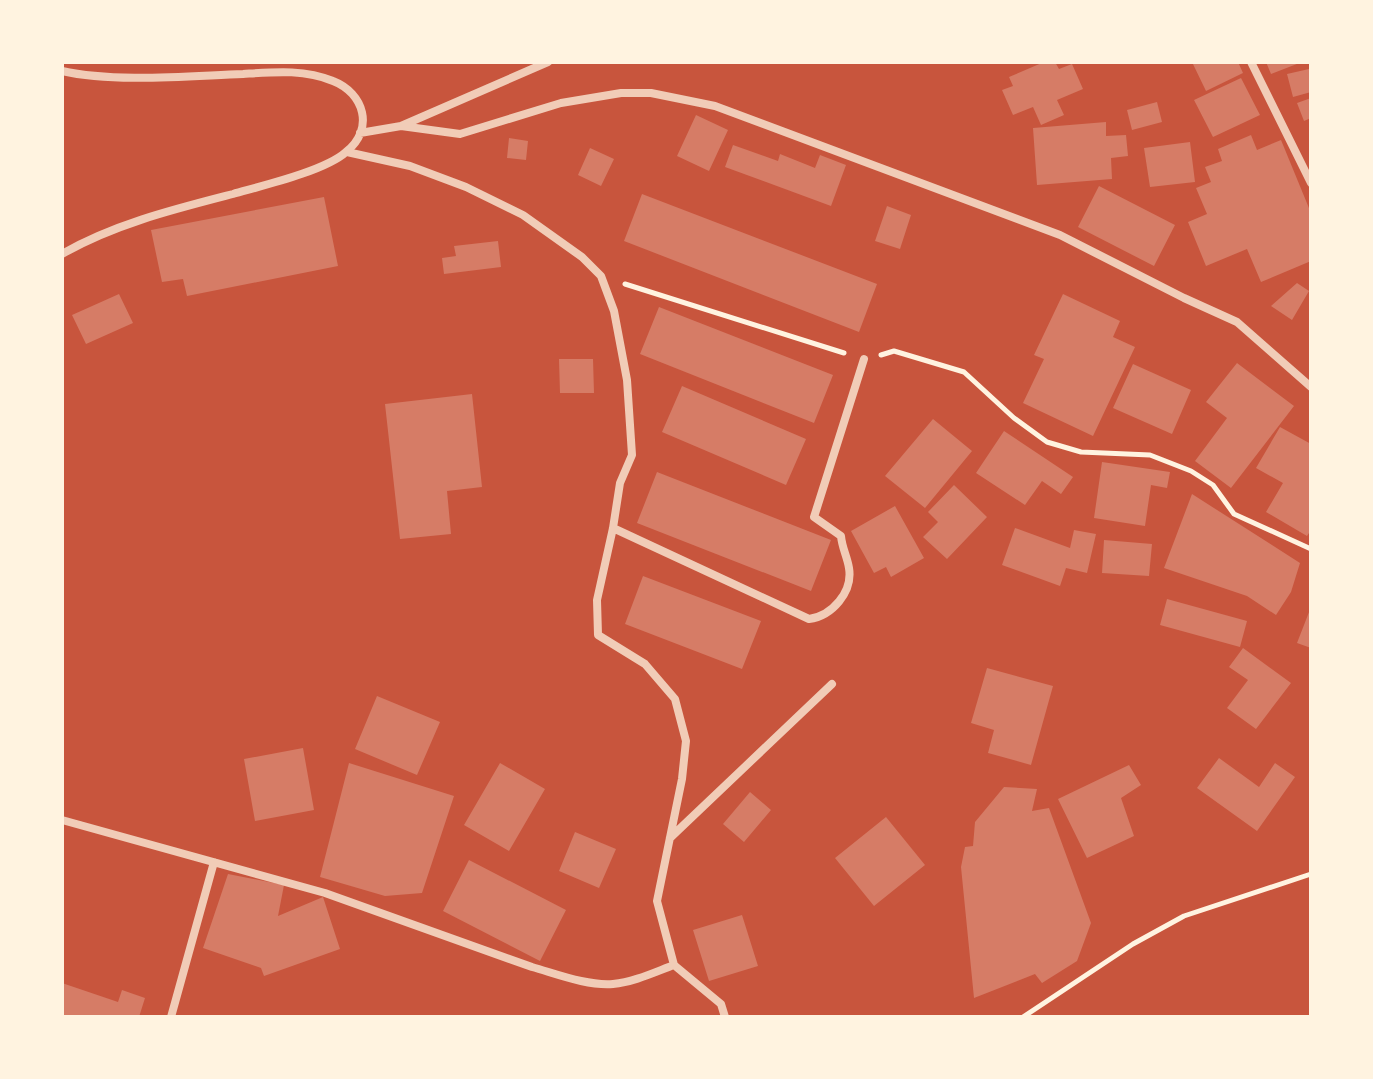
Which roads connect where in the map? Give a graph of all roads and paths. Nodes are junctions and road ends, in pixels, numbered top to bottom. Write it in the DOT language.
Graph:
graph roads {
  1 [pos="548,62"];
  2 [pos="1251,62"];
  3 [pos="62,71"];
  4 [pos="401,126"];
  5 [pos="360,133"];
  6 [pos="347,152"];
  7 [pos="1311,183"];
  8 [pos="62,254"];
  9 [pos="601,276"];
  10 [pos="864,359"];
  11 [pos="1311,387"];
  12 [pos="613,528"];
  13 [pos="1311,549"];
  14 [pos="832,684"];
  15 [pos="62,820"];
  16 [pos="670,839"];
  17 [pos="214,862"];
  18 [pos="1311,874"];
  19 [pos="674,965"];
  20 [pos="171,1017"];
  21 [pos="725,1017"];
  22 [pos="1023,1017"];
  1 -- 4 [label="street"];
  2 -- 7 [label="street"];
  3 -- 5 [label="street"];
  4 -- 5 [label="street"];
  4 -- 11 [label="street"];
  5 -- 6 [label="street"];
  6 -- 8 [label="street"];
  6 -- 9 [label="street"];
  9 -- 10 [label="path"];
  9 -- 12 [label="street"];
  10 -- 12 [label="street"];
  10 -- 13 [label="path"];
  12 -- 16 [label="street"];
  14 -- 16 [label="street"];
  15 -- 17 [label="street"];
  16 -- 19 [label="street"];
  17 -- 19 [label="street"];
  17 -- 20 [label="street"];
  18 -- 22 [label="path"];
  19 -- 21 [label="street"];
}
